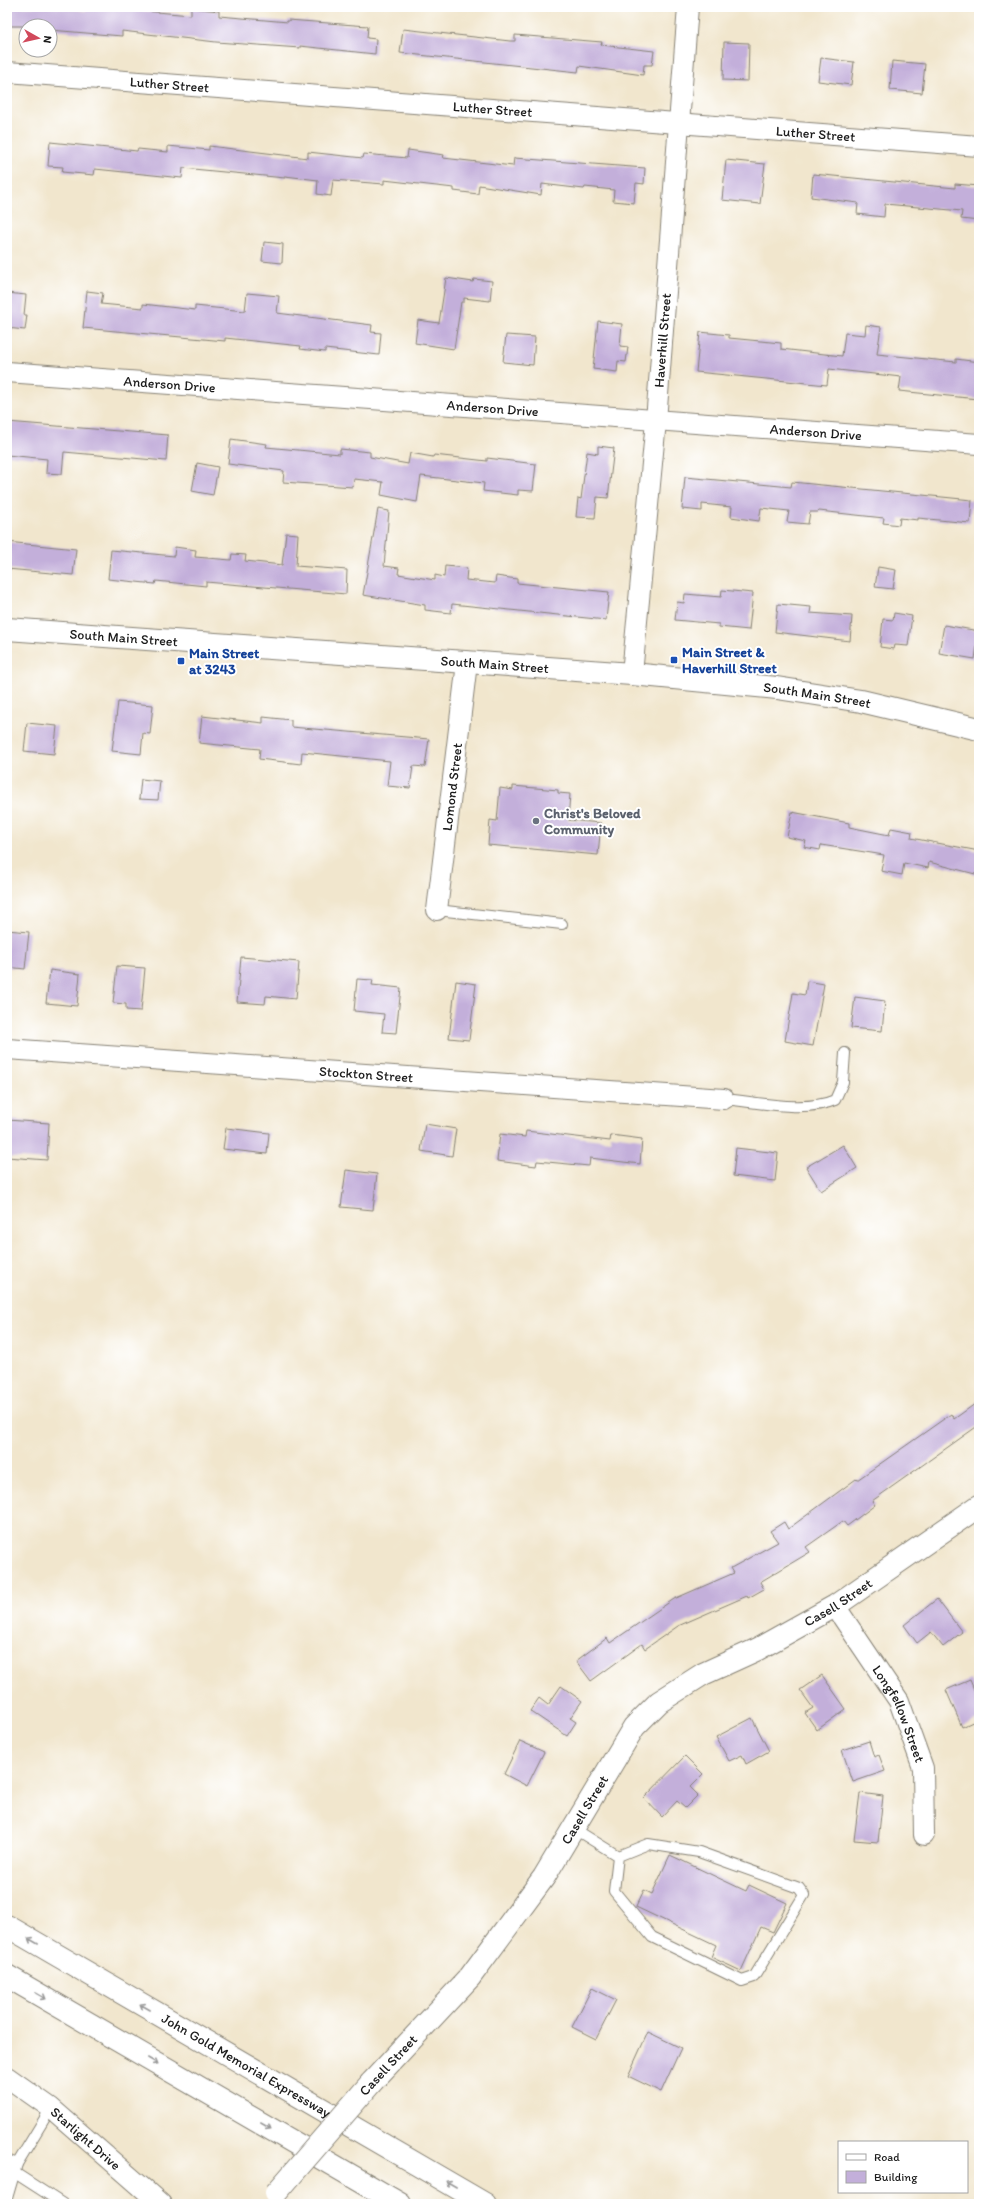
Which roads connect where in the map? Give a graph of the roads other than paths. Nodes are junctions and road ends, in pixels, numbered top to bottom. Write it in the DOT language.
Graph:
graph roads {
  1 [pos="688,7"];
  2 [pos="7,72"];
  3 [pos="680,124"];
  4 [pos="979,146"];
  5 [pos="7,372"];
  6 [pos="656,421"];
  7 [pos="979,444"];
  8 [pos="7,629"];
  9 [pos="467,663"];
  10 [pos="632,674"];
  11 [pos="979,730"];
  12 [pos="436,910"];
  13 [pos="562,924"];
  14 [pos="7,1049"];
  15 [pos="845,1053"];
  16 [pos="724,1099"];
  17 [pos="979,1506"];
  18 [pos="835,1606"];
  19 [pos="573,1828"];
  20 [pos="924,1835"];
  21 [pos="618,1856"];
  22 [pos="7,1926"];
  23 [pos="7,1976"];
  24 [pos="7,2077"];
  25 [pos="51,2108"];
  26 [pos="7,2160"];
  27 [pos="16,2169"];
  28 [pos="7,2198"];
  29 [pos="272,2198"];
  30 [pos="63,2204"];
  31 [pos="161,2204"];
  32 [pos="400,2204"];
  33 [pos="485,2204"];
  1 -- 3 [label="street, Haverhill Street"];
  2 -- 3 [label="street, Luther Street"];
  3 -- 4 [label="street, Luther Street"];
  3 -- 6 [label="street, Haverhill Street"];
  5 -- 6 [label="street, Anderson Drive"];
  6 -- 7 [label="street, Anderson Drive"];
  6 -- 10 [label="street, Haverhill Street"];
  8 -- 9 [label="main road, South Main Street"];
  9 -- 10 [label="main road, South Main Street"];
  9 -- 12 [label="street, Lomond Street"];
  10 -- 11 [label="main road, South Main Street"];
  12 -- 13 [label="lane"];
  14 -- 16 [label="street, Stockton Street"];
  15 -- 16 [label="lane"];
  17 -- 18 [label="main road, Casell Street"];
  18 -- 19 [label="main road, Casell Street"];
  18 -- 20 [label="street, Longfellow Street"];
  19 -- 21 [label="lane"];
  19 -- 29 [label="main road, Casell Street, bridge"];
  21 -- 21 [label="lane"];
  33 -- 22 [label="main road, John Gold Memorial Expressway, one-way"];
  23 -- 32 [label="main road, one-way"];
  24 -- 25 [label="street, Starlight Drive"];
  25 -- 27 [label="lane"];
  25 -- 31 [label="street, Starlight Drive"];
  26 -- 27 [label="lane"];
  27 -- 28 [label="lane"];
  27 -- 30 [label="lane"];
}
